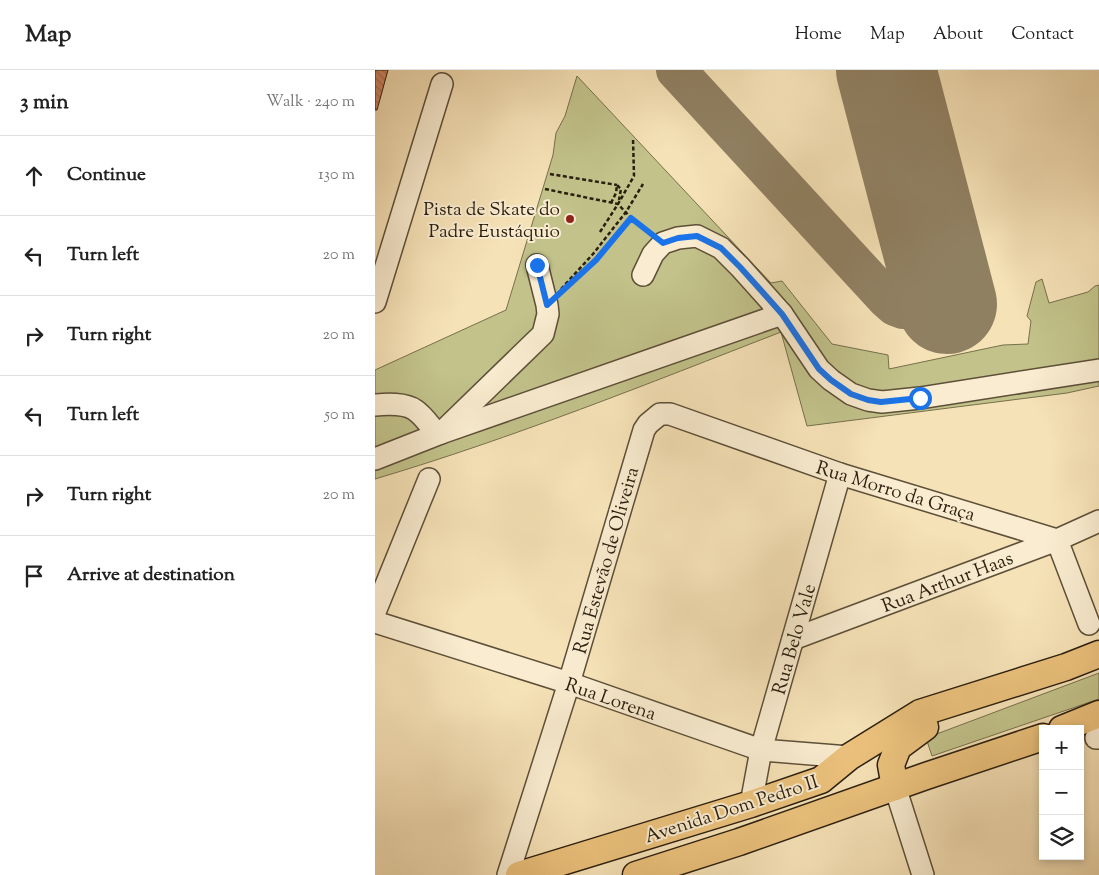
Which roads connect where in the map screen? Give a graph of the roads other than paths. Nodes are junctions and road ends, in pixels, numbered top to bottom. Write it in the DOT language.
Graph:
graph roads {
  1 [pos="442,84"];
  2 [pos="537,265"];
  3 [pos="643,275"];
  4 [pos="375,302"];
  5 [pos="782,314"];
  6 [pos="1099,370"];
  7 [pos="375,404"];
  8 [pos="652,420"];
  9 [pos="439,433"];
  10 [pos="375,459"];
  11 [pos="840,474"];
  12 [pos="429,479"];
  13 [pos="1099,521"];
  14 [pos="1057,540"];
  15 [pos="375,612"];
  16 [pos="375,622"];
  17 [pos="1089,624"];
  18 [pos="793,639"];
  19 [pos="1099,654"];
  20 [pos="1066,667"];
  21 [pos="569,683"];
  22 [pos="1084,730"];
  23 [pos="1098,730"];
  24 [pos="1039,738"];
  25 [pos="761,750"];
  26 [pos="849,757"];
  27 [pos="895,787"];
  28 [pos="751,804"];
  29 [pos="508,875"];
  30 [pos="519,875"];
  31 [pos="636,875"];
  32 [pos="923,875"];
  1 -- 4 [label="street"];
  2 -- 9 [label="street"];
  3 -- 5 [label="street"];
  5 -- 6 [label="street"];
  5 -- 9 [label="street"];
  7 -- 9 [label="street"];
  8 -- 11 [label="street, Rua Morro da Graça"];
  8 -- 21 [label="street, Rua Estevão de Oliveira"];
  9 -- 10 [label="street"];
  11 -- 14 [label="street, Rua Morro da Graça"];
  11 -- 18 [label="street, Rua Belo Vale"];
  12 -- 15 [label="street"];
  13 -- 14 [label="street, Rua Arthur Haas"];
  14 -- 17 [label="street"];
  14 -- 18 [label="street, Rua Arthur Haas"];
  16 -- 21 [label="street, Rua Lorena"];
  18 -- 25 [label="street, Rua Belo Vale"];
  19 -- 20 [label="main road, Avenida Dom Pedro II"];
  20 -- 26 [label="main road, Avenida Dom Pedro II"];
  20 -- 27 [label="main road"];
  21 -- 25 [label="street, Rua Lorena"];
  21 -- 29 [label="street, Rua Estevão de Oliveira"];
  22 -- 23 [label="main road"];
  24 -- 27 [label="main road, Avenida Dom Pedro II"];
  25 -- 26 [label="street, Rua Lorena"];
  25 -- 28 [label="street, Rua Belo Vale"];
  26 -- 28 [label="main road, Avenida Dom Pedro II"];
  27 -- 31 [label="main road, Avenida Dom Pedro II"];
  27 -- 32 [label="street"];
  28 -- 30 [label="main road, Avenida Dom Pedro II"];
}
